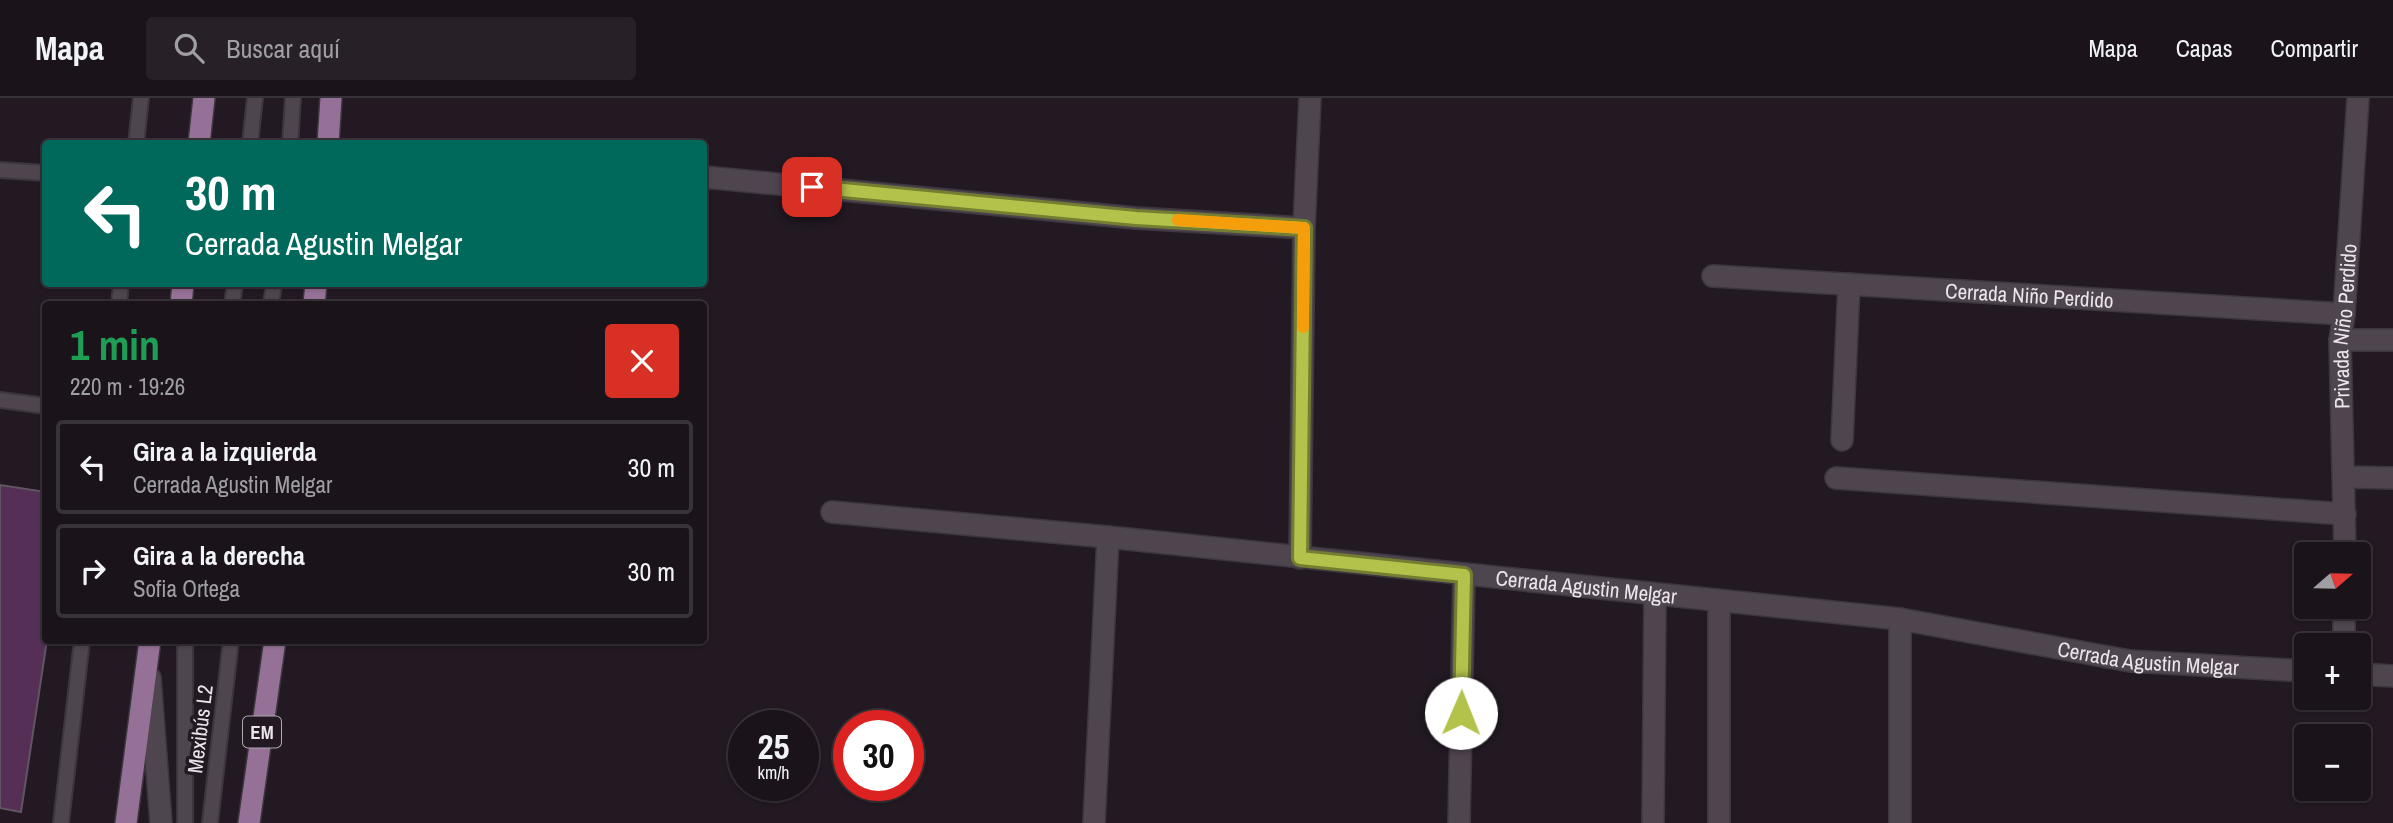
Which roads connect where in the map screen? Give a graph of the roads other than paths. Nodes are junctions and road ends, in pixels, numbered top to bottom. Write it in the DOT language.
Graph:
graph roads {
  1 [pos="141,98"];
  2 [pos="204,98"];
  3 [pos="255,98"];
  4 [pos="293,98"];
  5 [pos="331,98"];
  6 [pos="1310,98"];
  7 [pos="2358,98"];
  8 [pos="136,140"];
  9 [pos="199,140"];
  10 [pos="250,140"];
  11 [pos="290,140"];
  12 [pos="334,140"];
  13 [pos="0,170"];
  14 [pos="42,173"];
  15 [pos="707,177"];
  16 [pos="1304,228"];
  17 [pos="1713,276"];
  18 [pos="1849,284"];
  19 [pos="2344,314"];
  20 [pos="2340,340"];
  21 [pos="2393,340"];
  22 [pos="0,400"];
  23 [pos="42,405"];
  24 [pos="1842,440"];
  25 [pos="2345,477"];
  26 [pos="1836,478"];
  27 [pos="2393,478"];
  28 [pos="832,512"];
  29 [pos="2345,514"];
  30 [pos="1108,537"];
  31 [pos="2345,542"];
  32 [pos="1300,558"];
  33 [pos="1464,575"];
  34 [pos="1655,594"];
  35 [pos="1719,601"];
  36 [pos="1900,619"];
  37 [pos="82,644"];
  38 [pos="185,644"];
  39 [pos="231,644"];
  40 [pos="274,644"];
  41 [pos="149,649"];
  42 [pos="2294,670"];
  43 [pos="2371,675"];
  44 [pos="2393,676"];
  45 [pos="61,823"];
  46 [pos="126,823"];
  47 [pos="161,823"];
  48 [pos="185,823"];
  49 [pos="209,823"];
  50 [pos="249,823"];
  51 [pos="1094,823"];
  52 [pos="1459,823"];
  53 [pos="1653,823"];
  54 [pos="1719,823"];
  55 [pos="1900,823"];
  1 -- 8 [label="lane"];
  2 -- 9 [label="main road"];
  3 -- 10 [label="lane"];
  4 -- 11 [label="lane"];
  5 -- 12 [label="main road"];
  6 -- 16 [label="street"];
  7 -- 19 [label="street, Privada Niño Perdido"];
  13 -- 14 [label="lane"];
  15 -- 16 [label="street"];
  16 -- 32 [label="street"];
  17 -- 18 [label="street, Cerrada Niño Perdido"];
  18 -- 19 [label="street, Cerrada Niño Perdido"];
  18 -- 24 [label="street"];
  19 -- 20 [label="street, Privada Niño Perdido"];
  20 -- 21 [label="street"];
  20 -- 25 [label="street, Privada Niño Perdido"];
  22 -- 23 [label="lane"];
  25 -- 27 [label="street"];
  25 -- 29 [label="street, Privada Niño Perdido"];
  26 -- 29 [label="street"];
  28 -- 30 [label="street, Cerrada Agustin Melgar"];
  29 -- 31 [label="street, Privada Niño Perdido"];
  30 -- 32 [label="street, Cerrada Agustin Melgar"];
  30 -- 51 [label="street"];
  32 -- 33 [label="street, Cerrada Agustin Melgar"];
  33 -- 34 [label="street, Cerrada Agustin Melgar"];
  33 -- 52 [label="street"];
  34 -- 35 [label="street, Cerrada Agustin Melgar"];
  34 -- 53 [label="street"];
  35 -- 36 [label="street, Cerrada Agustin Melgar"];
  35 -- 54 [label="street"];
  36 -- 42 [label="street, Cerrada Agustin Melgar"];
  36 -- 55 [label="street"];
  37 -- 45 [label="lane"];
  38 -- 48 [label="lane, Mexibús L2"];
  39 -- 49 [label="lane, Mexibús L2"];
  40 -- 50 [label="main road, EM"];
  41 -- 46 [label="main road"];
  41 -- 47 [label="street"];
  43 -- 44 [label="street"];
}
